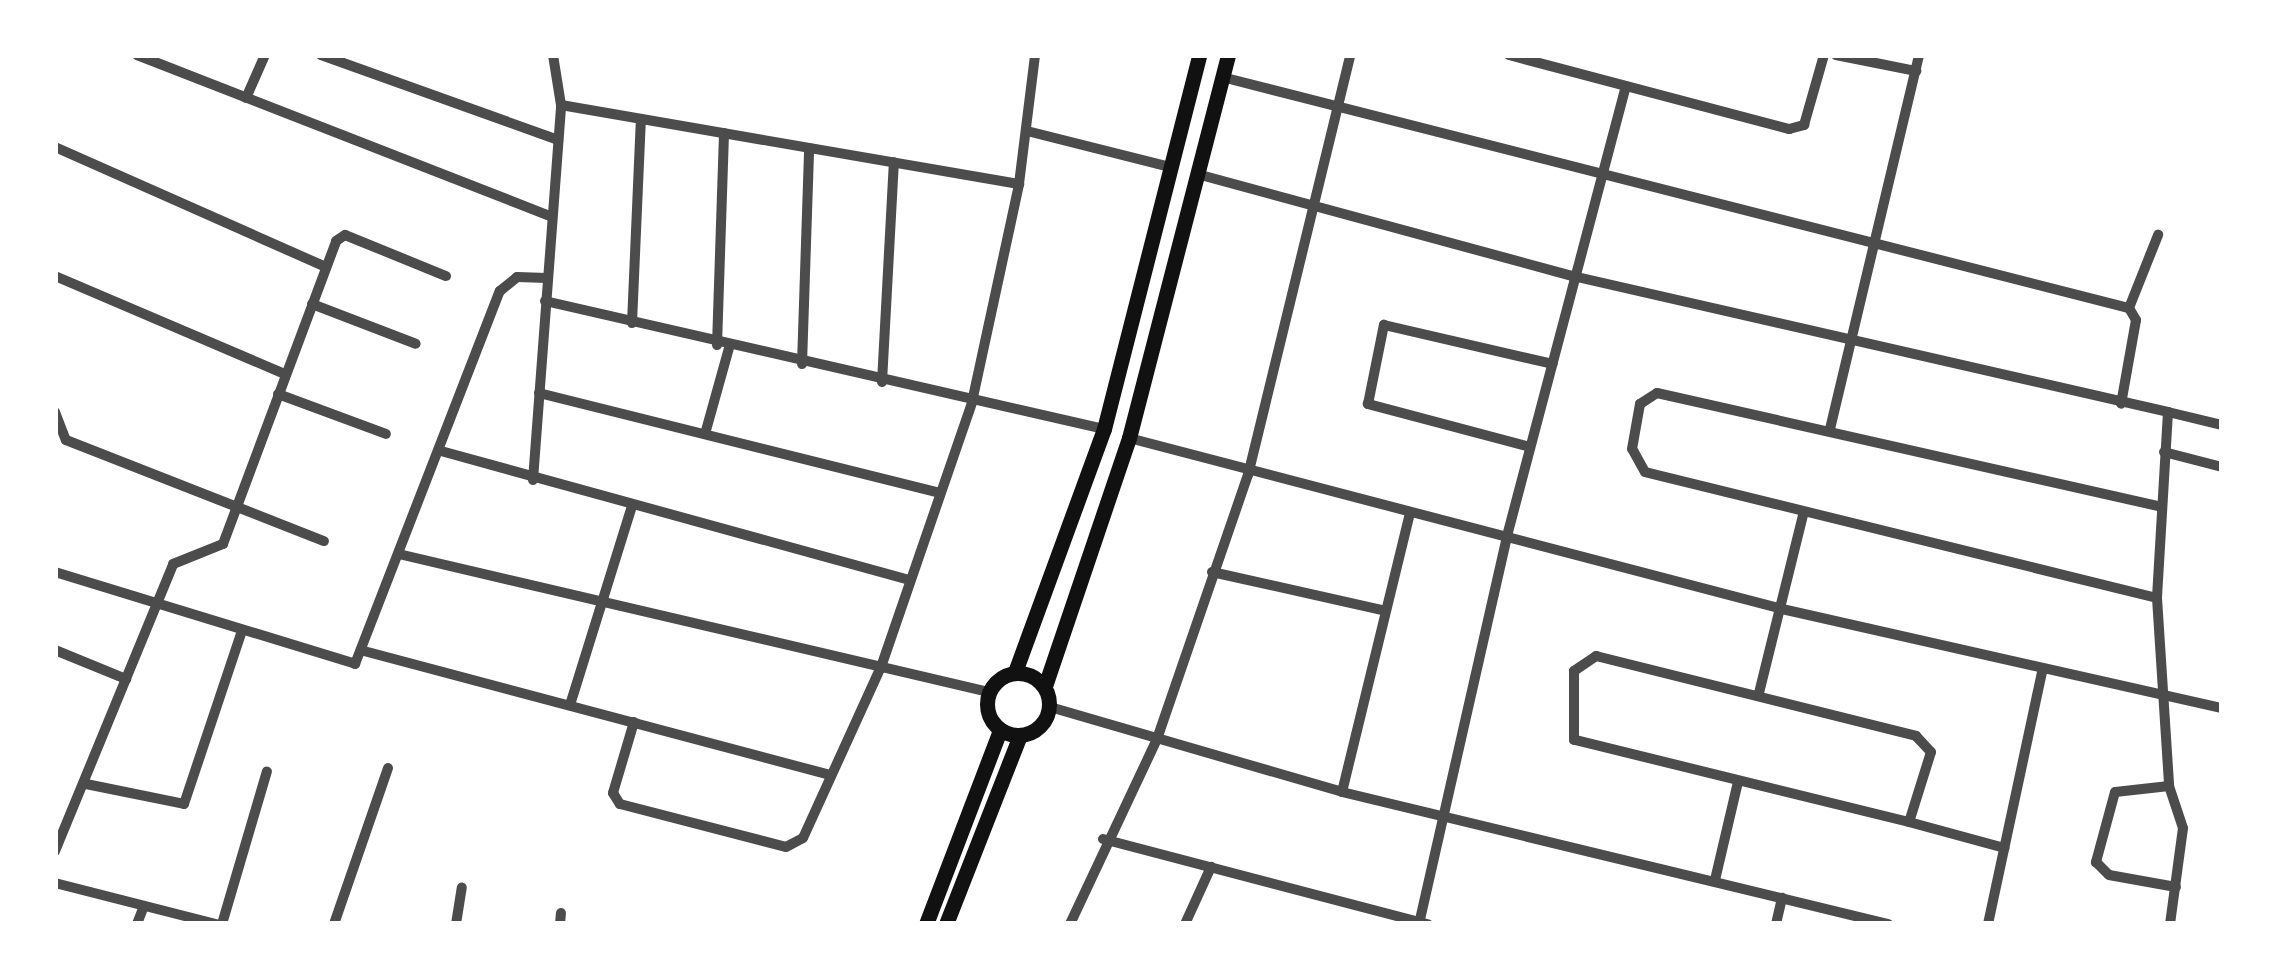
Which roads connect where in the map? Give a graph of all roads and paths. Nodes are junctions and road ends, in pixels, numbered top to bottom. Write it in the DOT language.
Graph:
graph roads {
  1 [pos="137,55"];
  2 [pos="265,55"];
  3 [pos="321,55"];
  4 [pos="553,55"];
  5 [pos="1034,55"];
  6 [pos="1199,55"];
  7 [pos="1228,55"];
  8 [pos="1350,55"];
  9 [pos="1509,55"];
  10 [pos="1824,55"];
  11 [pos="1836,55"];
  12 [pos="1920,55"];
  13 [pos="1916,71"];
  14 [pos="1222,77"];
  15 [pos="1626,87"];
  16 [pos="246,98"];
  17 [pos="561,106"];
  18 [pos="1337,112"];
  19 [pos="641,119"];
  20 [pos="1027,131"];
  21 [pos="724,134"];
  22 [pos="558,140"];
  23 [pos="55,146"];
  24 [pos="809,148"];
  25 [pos="894,162"];
  26 [pos="1170,167"];
  27 [pos="1197,174"];
  28 [pos="1602,179"];
  29 [pos="1020,184"];
  30 [pos="1314,209"];
  31 [pos="550,216"];
  32 [pos="1154,230"];
  33 [pos="2158,235"];
  34 [pos="1181,237"];
  35 [pos="1873,245"];
  36 [pos="326,267"];
  37 [pos="55,276"];
  38 [pos="446,276"];
  39 [pos="1577,277"];
  40 [pos="547,278"];
  41 [pos="545,301"];
  42 [pos="312,304"];
  43 [pos="2130,308"];
  44 [pos="632,323"];
  45 [pos="1853,337"];
  46 [pos="416,344"];
  47 [pos="723,346"];
  48 [pos="802,364"];
  49 [pos="1553,364"];
  50 [pos="285,374"];
  51 [pos="882,382"];
  52 [pos="539,393"];
  53 [pos="278,394"];
  54 [pos="972,402"];
  55 [pos="2121,404"];
  56 [pos="55,412"];
  57 [pos="2168,412"];
  58 [pos="2222,425"];
  59 [pos="1104,428"];
  60 [pos="1830,429"];
  61 [pos="386,434"];
  62 [pos="705,434"];
  63 [pos="1129,438"];
  64 [pos="1530,447"];
  65 [pos="441,450"];
  66 [pos="2164,452"];
  67 [pos="2222,467"];
  68 [pos="1248,475"];
  69 [pos="533,480"];
  70 [pos="940,493"];
  71 [pos="632,506"];
  72 [pos="2158,506"];
  73 [pos="236,510"];
  74 [pos="1410,513"];
  75 [pos="1804,515"];
  76 [pos="1507,536"];
  77 [pos="324,541"];
  78 [pos="402,555"];
  79 [pos="55,572"];
  80 [pos="1212,572"];
  81 [pos="908,580"];
  82 [pos="2157,598"];
  83 [pos="602,602"];
  84 [pos="155,608"];
  85 [pos="1782,609"];
  86 [pos="1386,611"];
  87 [pos="241,634"];
  88 [pos="55,650"];
  89 [pos="364,651"];
  90 [pos="881,667"];
  91 [pos="1014,672"];
  92 [pos="2042,673"];
  93 [pos="126,679"];
  94 [pos="1045,686"];
  95 [pos="989,692"];
  96 [pos="1759,693"];
  97 [pos="2170,702"];
  98 [pos="570,705"];
  99 [pos="1050,707"];
  100 [pos="2222,708"];
  101 [pos="634,722"];
  102 [pos="1000,730"];
  103 [pos="1020,735"];
  104 [pos="1157,739"];
  105 [pos="388,768"];
  106 [pos="266,771"];
  107 [pos="830,774"];
  108 [pos="1738,782"];
  109 [pos="86,784"];
  110 [pos="2169,786"];
  111 [pos="1342,792"];
  112 [pos="1444,814"];
  113 [pos="1909,822"];
  114 [pos="1104,840"];
  115 [pos="2005,848"];
  116 [pos="55,850"];
  117 [pos="1211,868"];
  118 [pos="1715,880"];
  119 [pos="55,882"];
  120 [pos="2176,887"];
  121 [pos="462,888"];
  122 [pos="1782,898"];
  123 [pos="144,906"];
  124 [pos="1422,923"];
  125 [pos="137,924"];
  126 [pos="219,924"];
  127 [pos="334,924"];
  128 [pos="456,924"];
  129 [pos="926,924"];
  130 [pos="946,924"];
  131 [pos="1070,924"];
  132 [pos="1185,924"];
  133 [pos="1776,924"];
  134 [pos="1888,924"];
  135 [pos="1988,924"];
  136 [pos="2170,924"];
  1 -- 16 [label="street"];
  2 -- 16 [label="street"];
  3 -- 22 [label="street"];
  4 -- 17 [label="street"];
  5 -- 20 [label="street"];
  6 -- 26 [label="main road"];
  7 -- 14 [label="main road"];
  8 -- 18 [label="street"];
  9 -- 15 [label="street"];
  10 -- 15 [label="street"];
  11 -- 13 [label="street"];
  12 -- 13 [label="street"];
  13 -- 35 [label="street"];
  14 -- 18 [label="street"];
  14 -- 27 [label="main road"];
  15 -- 28 [label="street"];
  16 -- 31 [label="street"];
  17 -- 19 [label="street"];
  17 -- 22 [label="street"];
  18 -- 28 [label="street"];
  18 -- 30 [label="street"];
  19 -- 21 [label="street"];
  19 -- 44 [label="street"];
  20 -- 26 [label="street"];
  20 -- 29 [label="street"];
  21 -- 24 [label="street"];
  21 -- 47 [label="street"];
  22 -- 31 [label="street"];
  23 -- 36 [label="street"];
  24 -- 25 [label="street"];
  24 -- 48 [label="street"];
  25 -- 29 [label="street"];
  25 -- 51 [label="street"];
  26 -- 32 [label="main road"];
  27 -- 30 [label="street"];
  27 -- 34 [label="main road"];
  28 -- 35 [label="street"];
  28 -- 39 [label="street"];
  29 -- 54 [label="street"];
  30 -- 39 [label="street"];
  30 -- 68 [label="street"];
  31 -- 40 [label="street"];
  32 -- 34 [label="main road"];
  32 -- 59 [label="main road"];
  33 -- 43 [label="street"];
  34 -- 63 [label="main road"];
  35 -- 43 [label="street"];
  35 -- 45 [label="street"];
  36 -- 38 [label="street"];
  36 -- 42 [label="street"];
  37 -- 50 [label="street"];
  39 -- 45 [label="street"];
  39 -- 49 [label="street"];
  40 -- 41 [label="street"];
  40 -- 65 [label="street"];
  41 -- 44 [label="street"];
  41 -- 52 [label="street"];
  42 -- 46 [label="street"];
  42 -- 50 [label="street"];
  43 -- 55 [label="street"];
  44 -- 47 [label="street"];
  45 -- 55 [label="street"];
  45 -- 60 [label="street"];
  47 -- 48 [label="street"];
  47 -- 62 [label="street"];
  48 -- 51 [label="street"];
  49 -- 64 [label="street"];
  49 -- 64 [label="street"];
  50 -- 53 [label="street"];
  51 -- 54 [label="street"];
  52 -- 62 [label="street"];
  52 -- 69 [label="street"];
  53 -- 61 [label="street"];
  53 -- 73 [label="street"];
  54 -- 59 [label="street"];
  54 -- 70 [label="street"];
  55 -- 57 [label="street"];
  56 -- 73 [label="street"];
  57 -- 58 [label="street"];
  57 -- 66 [label="street"];
  59 -- 91 [label="main road"];
  60 -- 72 [label="street"];
  60 -- 75 [label="street"];
  62 -- 70 [label="street"];
  63 -- 68 [label="street"];
  63 -- 94 [label="main road"];
  64 -- 76 [label="street"];
  65 -- 69 [label="street"];
  65 -- 78 [label="street"];
  66 -- 67 [label="street"];
  66 -- 72 [label="street"];
  68 -- 74 [label="street"];
  68 -- 80 [label="street"];
  69 -- 71 [label="street"];
  70 -- 81 [label="street"];
  71 -- 81 [label="street"];
  71 -- 83 [label="street"];
  72 -- 82 [label="street"];
  73 -- 77 [label="street"];
  73 -- 84 [label="street"];
  74 -- 76 [label="street"];
  74 -- 86 [label="street"];
  75 -- 82 [label="street"];
  75 -- 85 [label="street"];
  76 -- 85 [label="street"];
  76 -- 112 [label="street"];
  78 -- 83 [label="street"];
  78 -- 89 [label="street"];
  79 -- 84 [label="street"];
  80 -- 86 [label="street"];
  80 -- 104 [label="street"];
  81 -- 90 [label="street"];
  82 -- 97 [label="street"];
  83 -- 90 [label="street"];
  83 -- 98 [label="street"];
  84 -- 87 [label="street"];
  84 -- 93 [label="street"];
  85 -- 92 [label="street"];
  85 -- 96 [label="street"];
  86 -- 111 [label="street"];
  87 -- 89 [label="street"];
  87 -- 109 [label="street"];
  88 -- 93 [label="street"];
  89 -- 98 [label="street"];
  90 -- 95 [label="street"];
  90 -- 107 [label="street"];
  91 -- 94 [label="main road"];
  91 -- 95 [label="main road"];
  92 -- 97 [label="street"];
  92 -- 115 [label="street"];
  93 -- 109 [label="street"];
  94 -- 99 [label="main road"];
  95 -- 102 [label="main road"];
  96 -- 108 [label="street"];
  96 -- 113 [label="street"];
  97 -- 100 [label="street"];
  97 -- 110 [label="street"];
  98 -- 101 [label="street"];
  99 -- 103 [label="main road"];
  99 -- 104 [label="street"];
  101 -- 107 [label="street"];
  101 -- 107 [label="street"];
  102 -- 103 [label="main road"];
  102 -- 129 [label="main road"];
  103 -- 130 [label="main road"];
  104 -- 111 [label="street"];
  104 -- 114 [label="street"];
  105 -- 127 [label="street"];
  106 -- 126 [label="street"];
  108 -- 113 [label="street"];
  108 -- 118 [label="street"];
  109 -- 116 [label="street"];
  110 -- 120 [label="street"];
  110 -- 120 [label="street"];
  111 -- 112 [label="street"];
  112 -- 118 [label="street"];
  112 -- 124 [label="street"];
  113 -- 115 [label="street"];
  114 -- 117 [label="street"];
  114 -- 131 [label="street"];
  115 -- 135 [label="street"];
  117 -- 124 [label="street"];
  117 -- 132 [label="street"];
  118 -- 122 [label="street"];
  119 -- 123 [label="street"];
  120 -- 136 [label="street"];
  121 -- 128 [label="street"];
  122 -- 133 [label="street"];
  122 -- 134 [label="street"];
  123 -- 125 [label="street"];
  123 -- 126 [label="street"];
}
